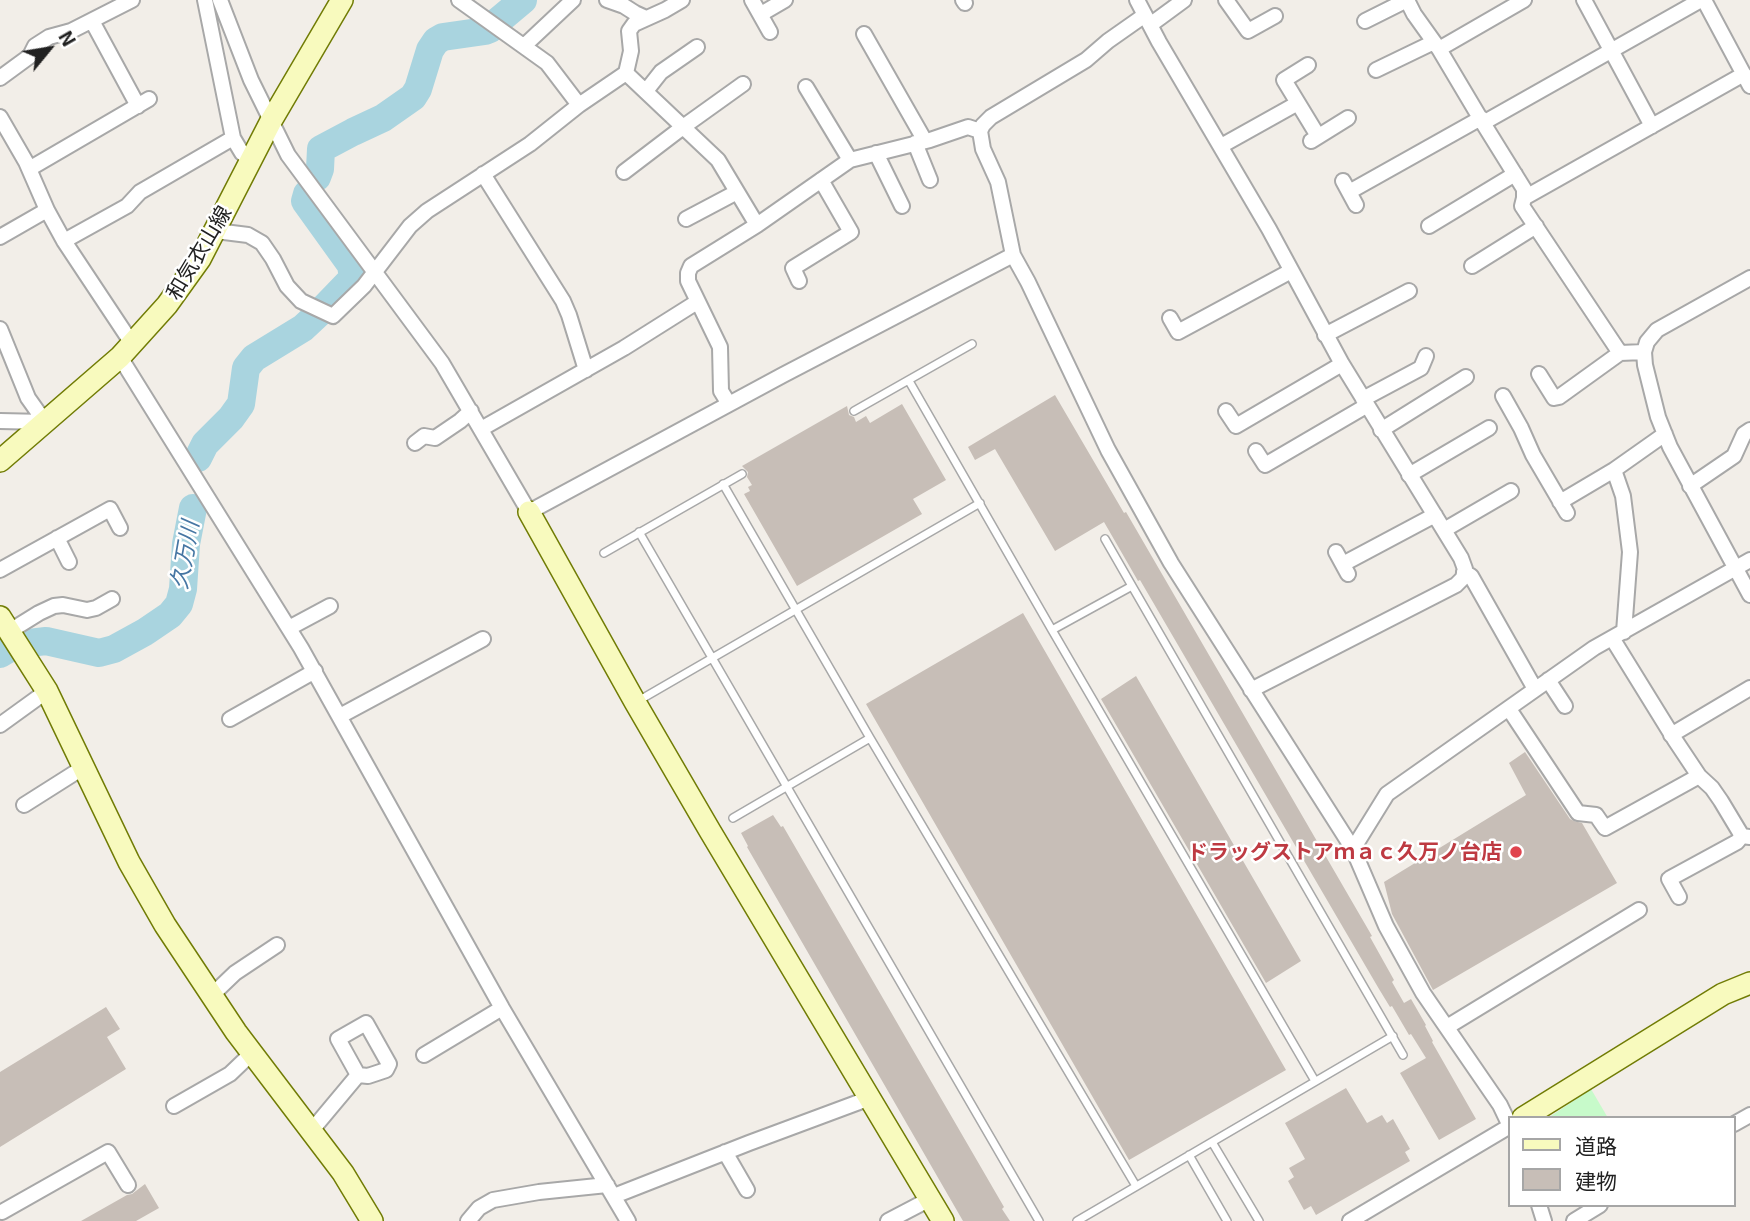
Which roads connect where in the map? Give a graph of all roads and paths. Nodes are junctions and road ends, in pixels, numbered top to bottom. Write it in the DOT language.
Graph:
graph roads {
  1 [pos="132,0"];
  2 [pos="205,0"];
  3 [pos="220,0"];
  4 [pos="342,0"];
  5 [pos="459,0"];
  6 [pos="573,0"];
  7 [pos="607,0"];
  8 [pos="682,0"];
  9 [pos="752,0"];
  10 [pos="785,0"];
  11 [pos="1137,0"];
  12 [pos="1184,0"];
  13 [pos="1226,0"];
  14 [pos="1407,0"];
  15 [pos="1524,0"];
  16 [pos="1584,0"];
  17 [pos="1703,0"];
  18 [pos="1506,5"];
  19 [pos="761,14"];
  20 [pos="1275,16"];
  21 [pos="646,18"];
  22 [pos="1147,20"];
  23 [pos="1365,21"];
  24 [pos="92,22"];
  25 [pos="770,32"];
  26 [pos="864,34"];
  27 [pos="524,46"];
  28 [pos="1436,46"];
  29 [pos="697,47"];
  30 [pos="1611,50"];
  31 [pos="1300,52"];
  32 [pos="1376,70"];
  33 [pos="626,73"];
  34 [pos="0,78"];
  35 [pos="1747,80"];
  36 [pos="743,84"];
  37 [pos="806,87"];
  38 [pos="646,92"];
  39 [pos="1298,103"];
  40 [pos="579,105"];
  41 [pos="0,117"];
  42 [pos="1348,118"];
  43 [pos="1482,120"];
  44 [pos="271,121"];
  45 [pos="1652,126"];
  46 [pos="683,127"];
  47 [pos="980,131"];
  48 [pos="233,138"];
  49 [pos="920,142"];
  50 [pos="1221,146"];
  51 [pos="876,153"];
  52 [pos="251,160"];
  53 [pos="850,160"];
  54 [pos="29,169"];
  55 [pos="624,172"];
  56 [pos="483,174"];
  57 [pos="1514,174"];
  58 [pos="821,180"];
  59 [pos="930,180"];
  60 [pos="737,191"];
  61 [pos="1349,193"];
  62 [pos="1524,198"];
  63 [pos="902,206"];
  64 [pos="47,210"];
  65 [pos="686,219"];
  66 [pos="757,225"];
  67 [pos="1429,226"];
  68 [pos="1536,226"];
  69 [pos="216,231"];
  70 [pos="0,237"];
  71 [pos="64,241"];
  72 [pos="1013,255"];
  73 [pos="1472,266"];
  74 [pos="1291,271"];
  75 [pos="374,273"];
  76 [pos="1750,278"];
  77 [pos="799,281"];
  78 [pos="1409,291"];
  79 [pos="697,302"];
  80 [pos="1170,318"];
  81 [pos="0,329"];
  82 [pos="1325,335"];
  83 [pos="972,344"];
  84 [pos="127,351"];
  85 [pos="1644,352"];
  86 [pos="1620,353"];
  87 [pos="1426,356"];
  88 [pos="1342,365"];
  89 [pos="586,370"];
  90 [pos="1539,374"];
  91 [pos="1466,377"];
  92 [pos="909,380"];
  93 [pos="1503,396"];
  94 [pos="1365,403"];
  95 [pos="729,404"];
  96 [pos="471,411"];
  97 [pos="854,411"];
  98 [pos="1226,411"];
  99 [pos="0,421"];
  100 [pos="45,422"];
  101 [pos="1489,428"];
  102 [pos="481,429"];
  103 [pos="1381,430"];
  104 [pos="1750,430"];
  105 [pos="1665,434"];
  106 [pos="415,443"];
  107 [pos="1256,451"];
  108 [pos="0,461"];
  109 [pos="1614,470"];
  110 [pos="742,474"];
  111 [pos="1409,475"];
  112 [pos="723,484"];
  113 [pos="1690,486"];
  114 [pos="1511,491"];
  115 [pos="980,503"];
  116 [pos="529,512"];
  117 [pos="1435,515"];
  118 [pos="120,528"];
  119 [pos="1444,530"];
  120 [pos="639,532"];
  121 [pos="57,538"];
  122 [pos="1105,539"];
  123 [pos="604,552"];
  124 [pos="1750,560"];
  125 [pos="69,562"];
  126 [pos="1342,563"];
  127 [pos="1735,568"];
  128 [pos="0,570"];
  129 [pos="1464,572"];
  130 [pos="1132,586"];
  131 [pos="1750,595"];
  132 [pos="112,599"];
  133 [pos="330,606"];
  134 [pos="795,609"];
  135 [pos="5,624"];
  136 [pos="289,628"];
  137 [pos="1052,630"];
  138 [pos="1618,635"];
  139 [pos="483,639"];
  140 [pos="713,659"];
  141 [pos="315,671"];
  142 [pos="1548,680"];
  143 [pos="1750,688"];
  144 [pos="1535,689"];
  145 [pos="1251,690"];
  146 [pos="47,691"];
  147 [pos="635,702"];
  148 [pos="1565,706"];
  149 [pos="1508,709"];
  150 [pos="340,716"];
  151 [pos="230,719"];
  152 [pos="0,725"];
  153 [pos="1671,735"];
  154 [pos="870,738"];
  155 [pos="84,767"];
  156 [pos="1699,776"];
  157 [pos="787,786"];
  158 [pos="23,804"];
  159 [pos="733,818"];
  160 [pos="1746,836"];
  161 [pos="1353,849"];
  162 [pos="1679,897"];
  163 [pos="1639,909"];
  164 [pos="277,945"];
  165 [pos="1750,983"];
  166 [pos="211,996"];
  167 [pos="502,1008"];
  168 [pos="1447,1027"];
  169 [pos="1392,1036"];
  170 [pos="252,1053"];
  171 [pos="424,1055"];
  172 [pos="1403,1055"];
  173 [pos="358,1075"];
  174 [pos="1315,1081"];
  175 [pos="180,1084"];
  176 [pos="189,1098"];
  177 [pos="870,1098"];
  178 [pos="174,1106"];
  179 [pos="1526,1116"];
  180 [pos="1508,1122"];
  181 [pos="1508,1127"];
  182 [pos="312,1130"];
  183 [pos="1212,1142"];
  184 [pos="725,1152"];
  185 [pos="1189,1155"];
  186 [pos="128,1185"];
  187 [pos="1136,1186"];
  188 [pos="747,1190"];
  189 [pos="610,1191"];
  190 [pos="930,1199"];
  191 [pos="1597,1207"];
  192 [pos="3,1214"];
  193 [pos="372,1221"];
  194 [pos="468,1221"];
  195 [pos="628,1221"];
  196 [pos="888,1221"];
  197 [pos="943,1221"];
  198 [pos="1038,1221"];
  199 [pos="1077,1221"];
  200 [pos="1227,1221"];
  201 [pos="1259,1221"];
  202 [pos="1350,1221"];
  203 [pos="1574,1221"];
  1 -- 24 [label="street"];
  2 -- 48 [label="street"];
  3 -- 44 [label="street"];
  4 -- 44 [label="street, 和気衣山線"];
  5 -- 27 [label="street"];
  6 -- 27 [label="street"];
  7 -- 21 [label="street"];
  8 -- 21 [label="street"];
  9 -- 19 [label="street"];
  10 -- 19 [label="street"];
  11 -- 22 [label="street"];
  12 -- 22 [label="street"];
  13 -- 20 [label="street"];
  14 -- 23 [label="street"];
  14 -- 28 [label="street"];
  15 -- 18 [label="street"];
  16 -- 30 [label="street"];
  17 -- 30 [label="street"];
  17 -- 35 [label="street"];
  18 -- 28 [label="street"];
  19 -- 25 [label="street"];
  21 -- 33 [label="street"];
  22 -- 47 [label="street"];
  22 -- 50 [label="street"];
  24 -- 34 [label="street"];
  24 -- 54 [label="street"];
  26 -- 49 [label="street"];
  27 -- 40 [label="street"];
  28 -- 32 [label="street"];
  28 -- 43 [label="street"];
  29 -- 38 [label="street"];
  30 -- 43 [label="street"];
  30 -- 45 [label="street"];
  31 -- 39 [label="street"];
  33 -- 38 [label="street"];
  33 -- 40 [label="street"];
  35 -- 45 [label="street"];
  36 -- 46 [label="street"];
  37 -- 53 [label="street"];
  38 -- 46 [label="street"];
  39 -- 42 [label="street"];
  39 -- 50 [label="street"];
  40 -- 56 [label="street"];
  41 -- 54 [label="street"];
  43 -- 57 [label="street"];
  43 -- 61 [label="street"];
  44 -- 52 [label="street, 和気衣山線"];
  44 -- 75 [label="street"];
  45 -- 62 [label="street"];
  46 -- 55 [label="street"];
  46 -- 60 [label="street"];
  47 -- 49 [label="street"];
  47 -- 72 [label="street"];
  48 -- 52 [label="street"];
  48 -- 71 [label="street"];
  49 -- 51 [label="street"];
  49 -- 59 [label="street"];
  50 -- 74 [label="street"];
  51 -- 53 [label="street"];
  51 -- 63 [label="street"];
  52 -- 69 [label="street, 和気衣山線"];
  53 -- 58 [label="street"];
  54 -- 64 [label="street"];
  56 -- 75 [label="street"];
  56 -- 89 [label="street"];
  57 -- 62 [label="street"];
  57 -- 67 [label="street"];
  58 -- 66 [label="street"];
  58 -- 77 [label="street"];
  60 -- 65 [label="street"];
  60 -- 66 [label="street"];
  62 -- 68 [label="street"];
  64 -- 70 [label="street"];
  64 -- 71 [label="street"];
  66 -- 79 [label="street"];
  68 -- 73 [label="street"];
  68 -- 86 [label="street"];
  69 -- 75 [label="street"];
  69 -- 84 [label="street, 和気衣山線"];
  71 -- 84 [label="street"];
  72 -- 95 [label="street"];
  72 -- 145 [label="street"];
  74 -- 80 [label="street"];
  74 -- 82 [label="street"];
  75 -- 96 [label="street"];
  76 -- 85 [label="street"];
  78 -- 82 [label="street"];
  79 -- 89 [label="street"];
  79 -- 95 [label="street"];
  81 -- 100 [label="street"];
  82 -- 88 [label="street"];
  83 -- 92 [label="lane"];
  84 -- 100 [label="street, 和気衣山線"];
  84 -- 136 [label="street"];
  85 -- 86 [label="street"];
  85 -- 105 [label="street"];
  86 -- 90 [label="street"];
  87 -- 94 [label="street"];
  88 -- 94 [label="street"];
  88 -- 98 [label="street"];
  89 -- 102 [label="street"];
  91 -- 103 [label="street"];
  92 -- 97 [label="lane"];
  92 -- 115 [label="lane"];
  93 -- 109 [label="street"];
  94 -- 103 [label="street"];
  94 -- 107 [label="street"];
  95 -- 116 [label="street"];
  96 -- 102 [label="street"];
  96 -- 106 [label="street"];
  99 -- 100 [label="street"];
  100 -- 108 [label="street, 和気衣山線"];
  101 -- 111 [label="street"];
  102 -- 116 [label="street"];
  103 -- 111 [label="street"];
  104 -- 113 [label="street"];
  105 -- 109 [label="street"];
  105 -- 113 [label="street"];
  109 -- 138 [label="street"];
  110 -- 112 [label="lane"];
  111 -- 117 [label="street"];
  112 -- 120 [label="lane"];
  112 -- 134 [label="lane"];
  113 -- 127 [label="street"];
  114 -- 119 [label="street"];
  115 -- 134 [label="lane"];
  115 -- 137 [label="lane"];
  116 -- 147 [label="street"];
  117 -- 119 [label="street"];
  117 -- 126 [label="street"];
  118 -- 121 [label="street"];
  119 -- 129 [label="street"];
  120 -- 123 [label="lane"];
  120 -- 140 [label="lane"];
  121 -- 125 [label="street"];
  121 -- 128 [label="street"];
  122 -- 130 [label="lane"];
  124 -- 127 [label="street"];
  127 -- 131 [label="street"];
  127 -- 138 [label="street"];
  129 -- 144 [label="street"];
  129 -- 145 [label="street"];
  130 -- 137 [label="lane"];
  130 -- 169 [label="lane"];
  132 -- 135 [label="street"];
  133 -- 136 [label="street"];
  134 -- 140 [label="lane"];
  134 -- 154 [label="lane"];
  135 -- 146 [label="street"];
  136 -- 141 [label="street"];
  137 -- 174 [label="lane"];
  138 -- 142 [label="street"];
  138 -- 153 [label="street"];
  139 -- 150 [label="street"];
  140 -- 147 [label="lane"];
  140 -- 157 [label="lane"];
  141 -- 150 [label="street"];
  141 -- 151 [label="street"];
  142 -- 144 [label="street"];
  142 -- 148 [label="street"];
  143 -- 153 [label="street"];
  144 -- 149 [label="street"];
  145 -- 161 [label="street"];
  146 -- 152 [label="street"];
  146 -- 155 [label="street"];
  147 -- 177 [label="street"];
  149 -- 156 [label="street"];
  149 -- 161 [label="street"];
  150 -- 167 [label="street"];
  153 -- 156 [label="street"];
  154 -- 157 [label="lane"];
  154 -- 187 [label="lane"];
  155 -- 158 [label="street"];
  155 -- 166 [label="street"];
  156 -- 160 [label="street"];
  157 -- 159 [label="lane"];
  157 -- 198 [label="lane"];
  160 -- 162 [label="street"];
  161 -- 168 [label="street"];
  163 -- 168 [label="street"];
  164 -- 166 [label="street"];
  165 -- 179 [label="street"];
  166 -- 170 [label="street"];
  167 -- 171 [label="street"];
  167 -- 189 [label="street"];
  168 -- 180 [label="street"];
  169 -- 172 [label="lane"];
  169 -- 174 [label="lane"];
  170 -- 176 [label="street"];
  170 -- 182 [label="street"];
  173 -- 182 [label="street"];
  174 -- 183 [label="lane"];
  175 -- 176 [label="street"];
  176 -- 178 [label="street"];
  177 -- 184 [label="street"];
  177 -- 190 [label="street"];
  181 -- 202 [label="street"];
  182 -- 193 [label="street"];
  183 -- 185 [label="lane"];
  183 -- 201 [label="lane"];
  184 -- 188 [label="street"];
  184 -- 189 [label="street"];
  185 -- 187 [label="lane"];
  185 -- 200 [label="lane"];
  186 -- 192 [label="street"];
  187 -- 199 [label="lane"];
  189 -- 194 [label="street"];
  189 -- 195 [label="street"];
  190 -- 196 [label="street"];
  190 -- 197 [label="street"];
  191 -- 203 [label="street"];
}
